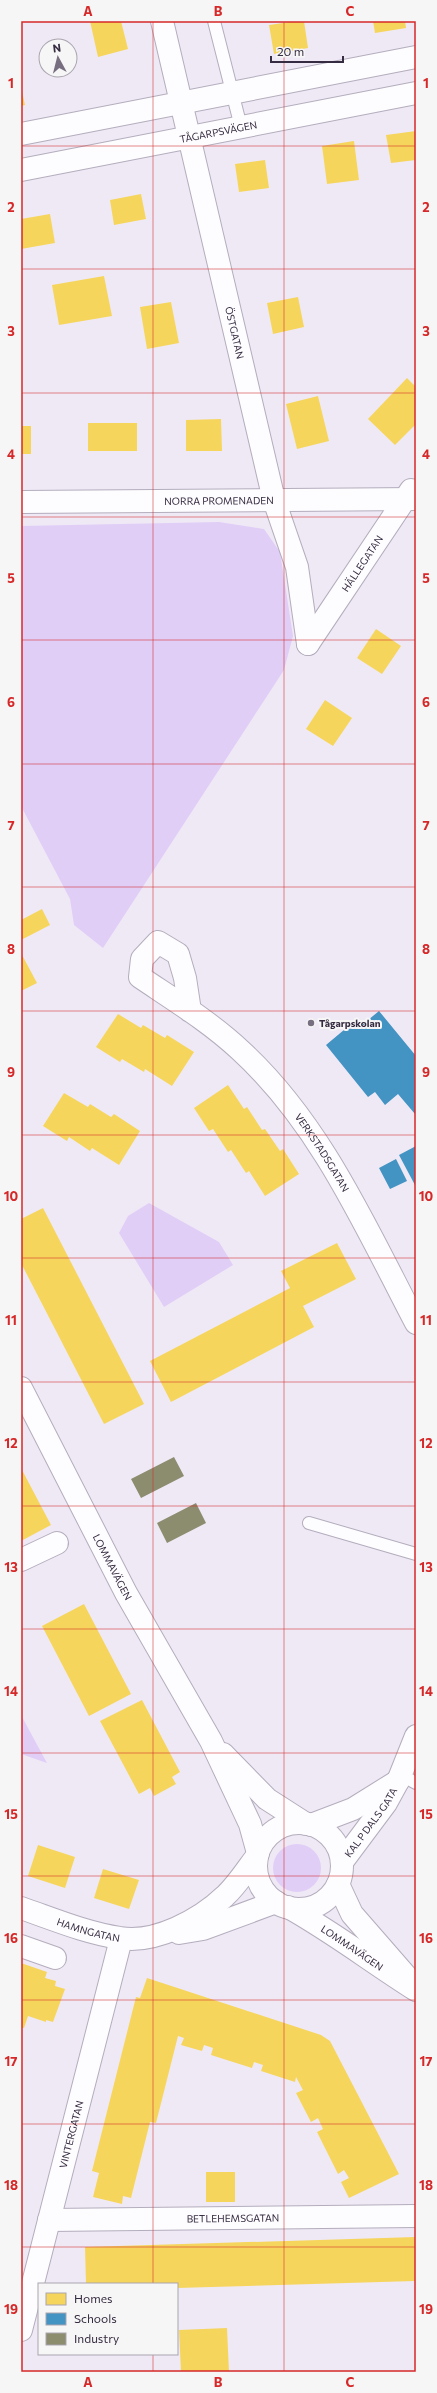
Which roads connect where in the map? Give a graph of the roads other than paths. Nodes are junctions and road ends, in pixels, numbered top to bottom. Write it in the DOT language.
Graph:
graph roads {
  1 [pos="162,21"];
  2 [pos="214,21"];
  3 [pos="416,57"];
  4 [pos="233,93"];
  5 [pos="416,93"];
  6 [pos="182,103"];
  7 [pos="241,127"];
  8 [pos="21,134"];
  9 [pos="190,137"];
  10 [pos="21,170"];
  11 [pos="412,494"];
  12 [pos="274,500"];
  13 [pos="21,502"];
  14 [pos="308,644"];
  15 [pos="190,1011"];
  16 [pos="416,1323"];
  17 [pos="21,1388"];
  18 [pos="309,1523"];
  19 [pos="57,1543"];
  20 [pos="416,1554"];
  21 [pos="21,1560"];
  22 [pos="416,1736"];
  23 [pos="211,1741"];
  24 [pos="405,1780"];
  25 [pos="309,1824"];
  26 [pos="258,1854"];
  27 [pos="342,1862"];
  28 [pos="338,1884"];
  29 [pos="282,1904"];
  30 [pos="21,1908"];
  31 [pos="158,1934"];
  32 [pos="121,1939"];
  33 [pos="21,1946"];
  34 [pos="55,1958"];
  35 [pos="416,1989"];
  36 [pos="416,2216"];
  37 [pos="49,2220"];
  38 [pos="29,2268"];
  39 [pos="21,2330"];
  1 -- 6 [label="street, ÖSTGATAN"];
  2 -- 4 [label="lane"];
  3 -- 4 [label="street"];
  4 -- 6 [label="street"];
  4 -- 7 [label="lane"];
  5 -- 7 [label="street, TÅGARPSVÄGEN"];
  6 -- 8 [label="street"];
  6 -- 9 [label="street, ÖSTGATAN"];
  7 -- 9 [label="street, TÅGARPSVÄGEN"];
  9 -- 10 [label="street, TÅGARPSVÄGEN"];
  9 -- 12 [label="street, ÖSTGATAN"];
  11 -- 12 [label="street, NORRA PROMENADEN"];
  11 -- 14 [label="street, HÄLLEGATAN"];
  12 -- 13 [label="street, NORRA PROMENADEN"];
  12 -- 14 [label="street, ÖSTGATAN"];
  15 -- 16 [label="street, VERKSTADSGATAN"];
  17 -- 23 [label="street, LOMMAVÄGEN"];
  18 -- 20 [label="lane"];
  19 -- 21 [label="street"];
  22 -- 24 [label="street, KAL P DALS GATA"];
  23 -- 25 [label="street, LOMMAVÄGEN"];
  23 -- 26 [label="street, LOMMAVÄGEN"];
  24 -- 25 [label="street, KAL P DALS GATA"];
  24 -- 27 [label="street, KAL P DALS GATA"];
  25 -- 26 [label="street"];
  25 -- 27 [label="street, LOMMAVÄGEN"];
  26 -- 29 [label="street, LOMMAVÄGEN"];
  26 -- 31 [label="street, HAMNGATAN"];
  27 -- 28 [label="street"];
  28 -- 29 [label="street"];
  28 -- 35 [label="street, LOMMAVÄGEN"];
  29 -- 31 [label="street, HAMNGATAN"];
  29 -- 35 [label="street, LOMMAVÄGEN"];
  30 -- 32 [label="street, HAMNGATAN"];
  31 -- 32 [label="street, HAMNGATAN"];
  32 -- 37 [label="street, VINTERGATAN"];
  33 -- 34 [label="street"];
  36 -- 37 [label="street, BETLEHEMSGATAN"];
  37 -- 38 [label="street, VINTERGATAN"];
  38 -- 39 [label="street, VINTERGATAN"];
}
